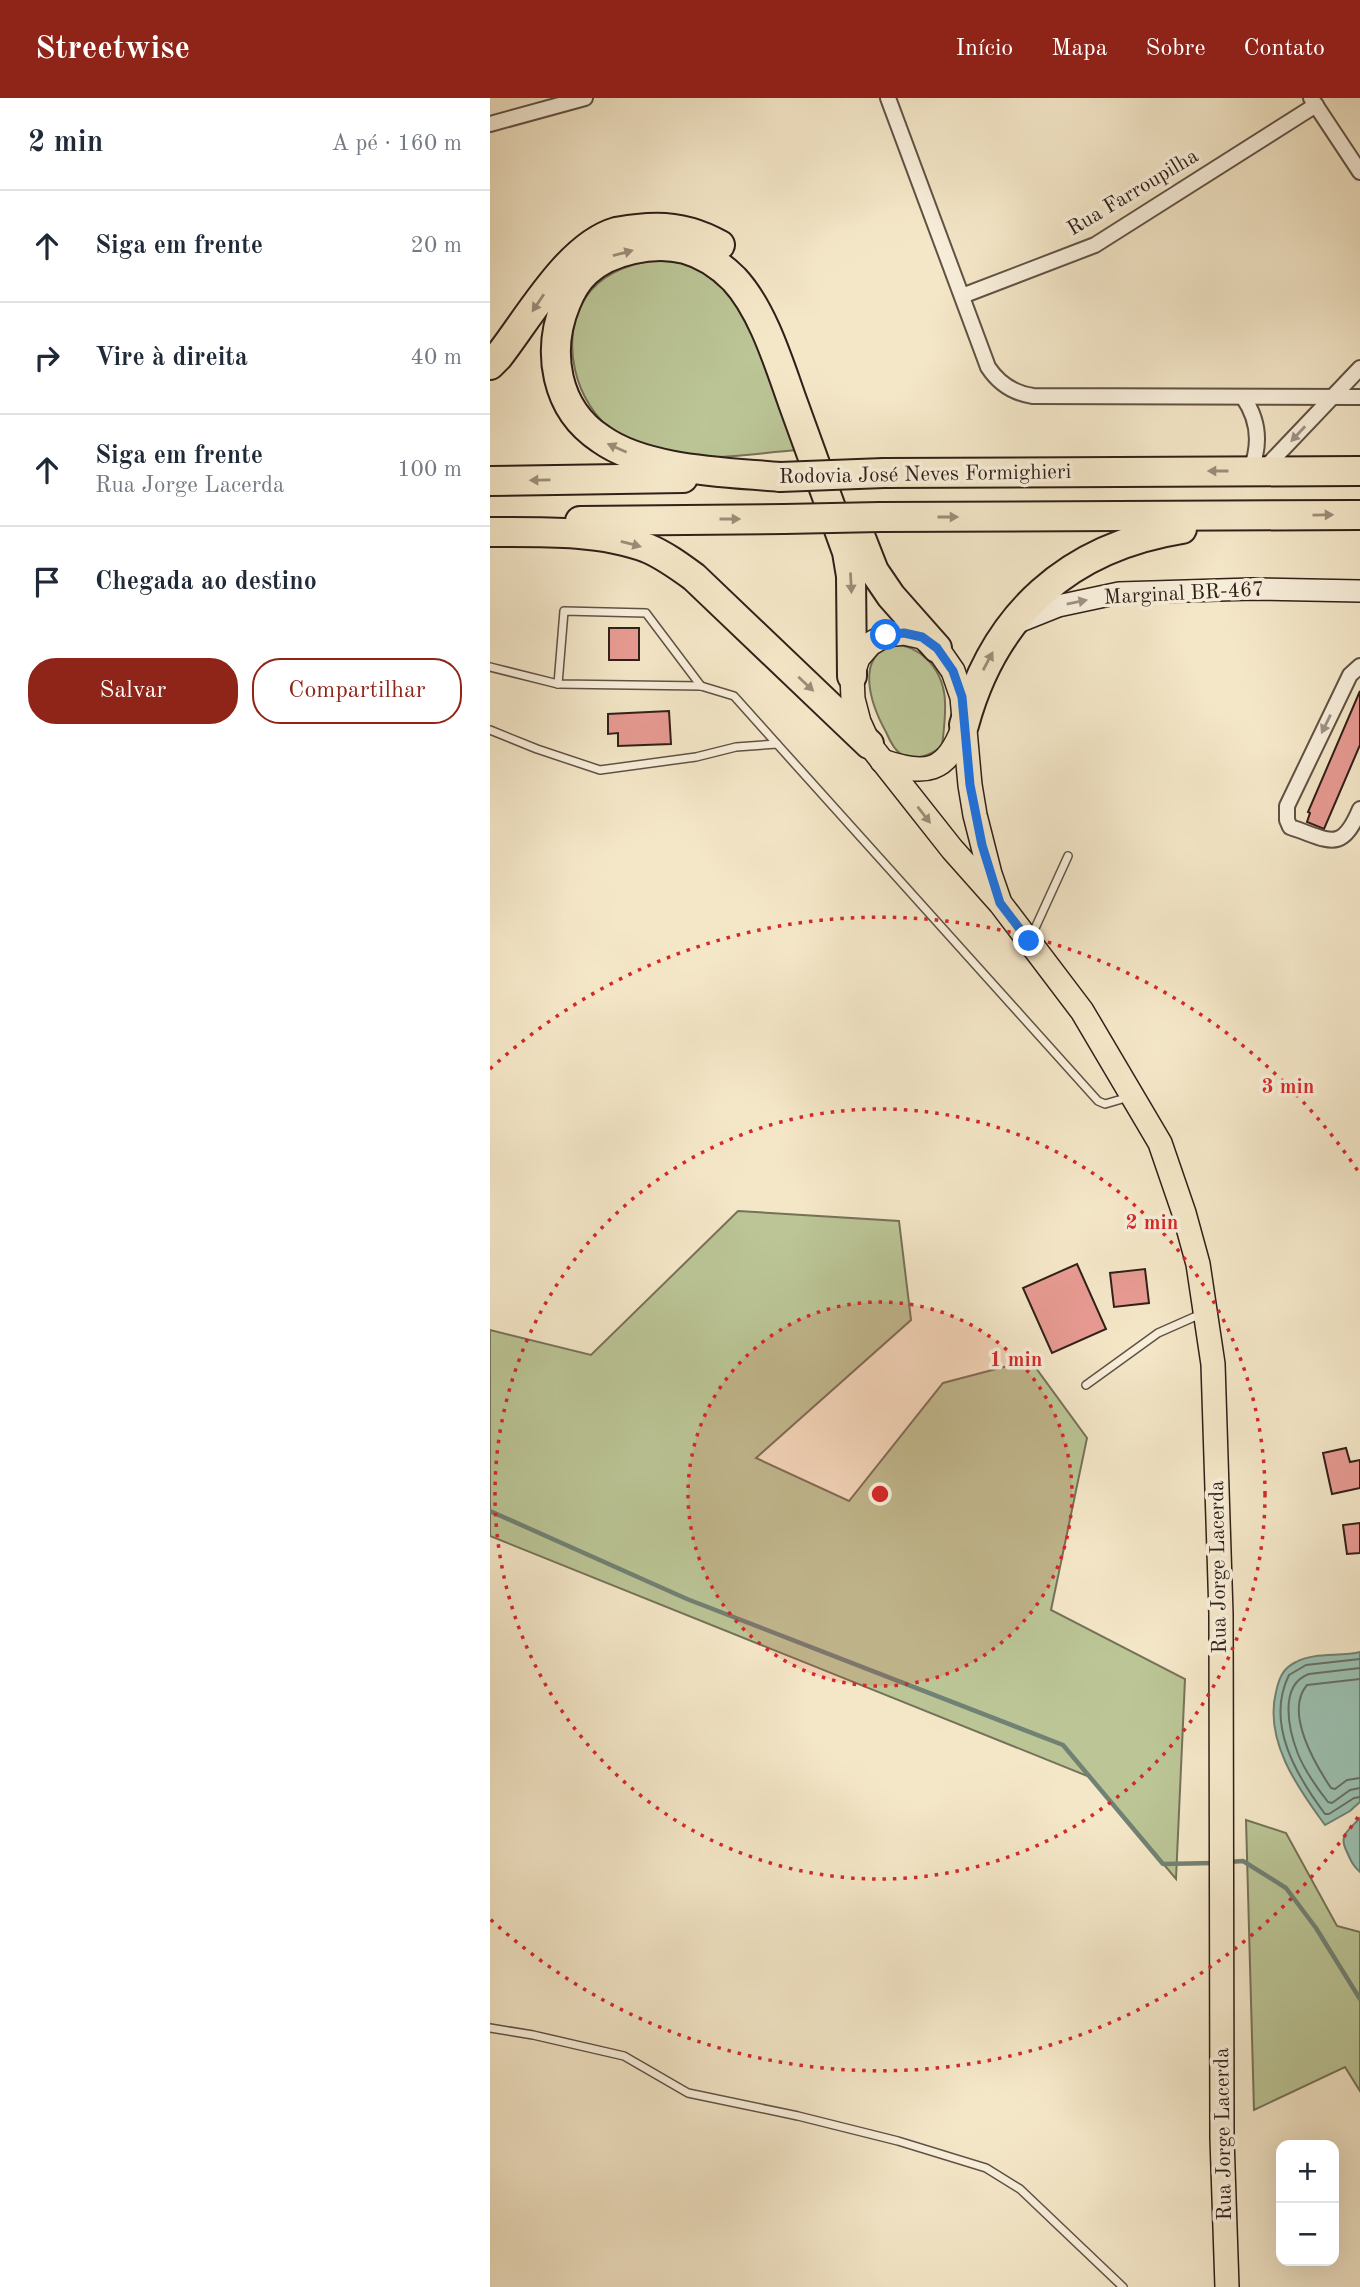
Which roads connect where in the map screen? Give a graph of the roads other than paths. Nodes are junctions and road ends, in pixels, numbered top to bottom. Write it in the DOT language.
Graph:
graph roads {
  1 [pos="585,98"];
  2 [pos="888,98"];
  3 [pos="1314,102"];
  4 [pos="490,124"];
  5 [pos="1360,172"];
  6 [pos="962,296"];
  7 [pos="490,365"];
  8 [pos="1360,368"];
  9 [pos="1243,397"];
  10 [pos="1333,397"];
  11 [pos="1360,397"];
  12 [pos="1256,471"];
  13 [pos="1360,471"];
  14 [pos="780,477"];
  15 [pos="490,481"];
  16 [pos="1360,515"];
  17 [pos="1290,516"];
  18 [pos="490,523"];
  19 [pos="490,532"];
  20 [pos="1360,591"];
  21 [pos="1012,624"];
  22 [pos="937,648"];
  23 [pos="1360,666"];
  24 [pos="490,667"];
  25 [pos="852,676"];
  26 [pos="558,684"];
  27 [pos="702,687"];
  28 [pos="964,725"];
  29 [pos="490,730"];
  30 [pos="778,744"];
  31 [pos="875,752"];
  32 [pos="1360,809"];
  33 [pos="1068,856"];
  34 [pos="1000,903"];
  35 [pos="1029,941"];
  36 [pos="1133,1096"];
  37 [pos="1206,1312"];
  38 [pos="1086,1385"];
  39 [pos="490,2028"];
  40 [pos="1123,2287"];
  41 [pos="1227,2287"];
  1 -- 4 [label="street"];
  2 -- 6 [label="street"];
  3 -- 5 [label="street"];
  3 -- 6 [label="street, Rua Farroupilha"];
  6 -- 9 [label="street"];
  22 -- 7 [label="highway, one-way"];
  8 -- 10 [label="street"];
  9 -- 10 [label="street"];
  9 -- 12 [label="street"];
  10 -- 11 [label="street"];
  10 -- 12 [label="street, one-way"];
  12 -- 13 [label="highway, Rodovia José Neves Formighieri"];
  12 -- 14 [label="highway, Rodovia José Neves Formighieri, one-way, bridge"];
  14 -- 15 [label="highway, Rodovia José Neves Formighieri, one-way"];
  14 -- 25 [label="highway, one-way"];
  17 -- 16 [label="highway, Rodovia José Neves Formighieri, one-way"];
  18 -- 17 [label="highway, Rodovia José Neves Formighieri, one-way, bridge"];
  17 -- 21 [label="highway"];
  19 -- 31 [label="highway, one-way"];
  21 -- 20 [label="main road, Marginal BR-467, one-way"];
  28 -- 21 [label="highway, one-way"];
  22 -- 25 [label="main road"];
  22 -- 28 [label="main road"];
  23 -- 32 [label="street, one-way"];
  24 -- 26 [label="lane"];
  25 -- 31 [label="main road"];
  26 -- 27 [label="lane"];
  26 -- 27 [label="lane"];
  27 -- 30 [label="lane"];
  28 -- 31 [label="main road"];
  28 -- 34 [label="main road, Rua Jorge Lacerda"];
  29 -- 30 [label="lane"];
  30 -- 36 [label="lane"];
  31 -- 34 [label="main road, Rua Jorge Lacerda, one-way"];
  33 -- 35 [label="lane"];
  34 -- 35 [label="main road, Rua Jorge Lacerda"];
  35 -- 36 [label="main road, Rua Jorge Lacerda"];
  36 -- 37 [label="main road, Rua Jorge Lacerda"];
  37 -- 38 [label="lane"];
  37 -- 41 [label="main road, Rua Jorge Lacerda"];
  39 -- 40 [label="lane"];
}
